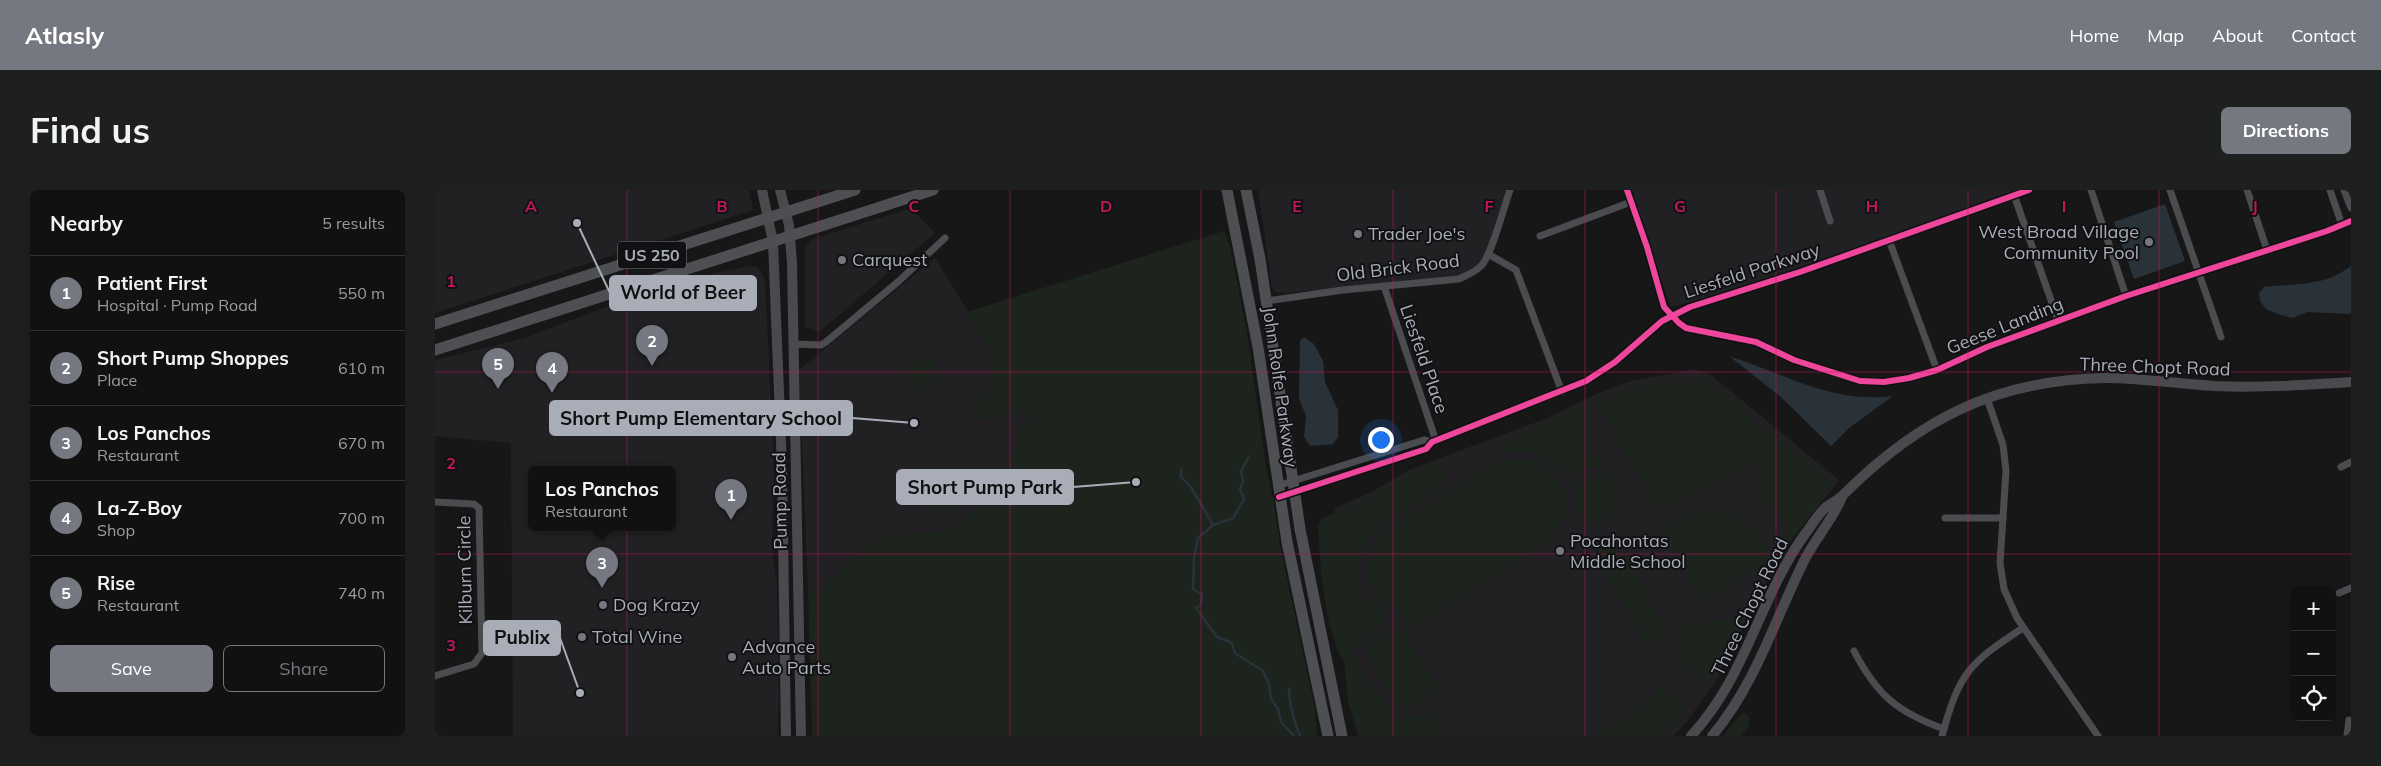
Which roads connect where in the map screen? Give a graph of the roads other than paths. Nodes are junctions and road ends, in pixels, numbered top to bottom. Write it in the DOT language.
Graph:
graph roads {
  1 [pos="762,190"];
  2 [pos="780,190"];
  3 [pos="855,190"];
  4 [pos="933,190"];
  5 [pos="1227,190"];
  6 [pos="1246,190"];
  7 [pos="1510,190"];
  8 [pos="1627,190"];
  9 [pos="1819,190"];
  10 [pos="2029,190"];
  11 [pos="2091,190"];
  12 [pos="2170,190"];
  13 [pos="2247,190"];
  14 [pos="2330,190"];
  15 [pos="2345,190"];
  16 [pos="2014,195"];
  17 [pos="1631,202"];
  18 [pos="2351,208"];
  19 [pos="786,212"];
  20 [pos="769,218"];
  21 [pos="1830,221"];
  22 [pos="2351,221"];
  23 [pos="2342,225"];
  24 [pos="791,236"];
  25 [pos="1540,236"];
  26 [pos="945,238"];
  27 [pos="1889,240"];
  28 [pos="773,242"];
  29 [pos="2267,250"];
  30 [pos="1488,254"];
  31 [pos="2197,271"];
  32 [pos="1384,286"];
  33 [pos="2126,296"];
  34 [pos="1266,301"];
  35 [pos="1671,315"];
  36 [pos="2058,320"];
  37 [pos="435,324"];
  38 [pos="2221,337"];
  39 [pos="793,344"];
  40 [pos="435,350"];
  41 [pos="1937,370"];
  42 [pos="2351,382"];
  43 [pos="1562,392"];
  44 [pos="1987,398"];
  45 [pos="1434,442"];
  46 [pos="2351,462"];
  47 [pos="2341,467"];
  48 [pos="1293,487"];
  49 [pos="1278,492"];
  50 [pos="1841,497"];
  51 [pos="435,502"];
  52 [pos="1945,518"];
  53 [pos="2003,518"];
  54 [pos="2351,588"];
  55 [pos="2339,593"];
  56 [pos="2023,628"];
  57 [pos="1855,651"];
  58 [pos="435,676"];
  59 [pos="2349,720"];
  60 [pos="1943,732"];
  61 [pos="786,736"];
  62 [pos="801,736"];
  63 [pos="1328,736"];
  64 [pos="1343,736"];
  65 [pos="1691,736"];
  66 [pos="1712,736"];
  67 [pos="2098,736"];
  68 [pos="2347,736"];
  1 -- 20 [label="main road, Pump Road"];
  2 -- 19 [label="main road, Pump Road"];
  3 -- 19 [label="main road, US 250"];
  4 -- 24 [label="main road, US 250"];
  5 -- 49 [label="main road, John Rolfe Parkway"];
  6 -- 34 [label="main road, John Rolfe Parkway"];
  7 -- 30 [label="street, Old Brick Road"];
  8 -- 17 [label="street"];
  9 -- 21 [label="street"];
  10 -- 16 [label="street, Liesfeld Parkway"];
  11 -- 33 [label="street"];
  12 -- 31 [label="street"];
  13 -- 29 [label="street"];
  14 -- 23 [label="street"];
  15 -- 18 [label="street"];
  16 -- 27 [label="street, Liesfeld Parkway"];
  16 -- 36 [label="street"];
  17 -- 25 [label="street"];
  17 -- 35 [label="street"];
  19 -- 20 [label="main road, US 250"];
  19 -- 24 [label="main road, Pump Road"];
  20 -- 28 [label="main road, Pump Road"];
  20 -- 37 [label="main road, US 250"];
  22 -- 23 [label="street, Geese Landing"];
  23 -- 29 [label="street, Geese Landing"];
  24 -- 28 [label="main road, US 250"];
  24 -- 39 [label="main road, Pump Road"];
  26 -- 39 [label="street"];
  27 -- 35 [label="street, Liesfeld Parkway"];
  27 -- 41 [label="street"];
  28 -- 40 [label="main road, US 250"];
  28 -- 61 [label="main road, Pump Road"];
  29 -- 31 [label="street, Geese Landing"];
  30 -- 32 [label="street, Old Brick Road"];
  30 -- 43 [label="street"];
  31 -- 33 [label="street, Geese Landing"];
  31 -- 38 [label="street"];
  32 -- 34 [label="street, Old Brick Road"];
  32 -- 45 [label="street, Liesfeld Place"];
  33 -- 36 [label="street, Geese Landing"];
  34 -- 48 [label="main road, John Rolfe Parkway"];
  35 -- 41 [label="street, Geese Landing"];
  35 -- 43 [label="street, Liesfeld Parkway"];
  36 -- 41 [label="street, Geese Landing"];
  39 -- 62 [label="main road, Pump Road"];
  42 -- 44 [label="main road, Three Chopt Road"];
  43 -- 45 [label="street, Liesfeld Parkway"];
  44 -- 50 [label="main road, Three Chopt Road"];
  44 -- 53 [label="street"];
  45 -- 48 [label="street, Liesfeld Parkway"];
  45 -- 48 [label="street, Liesfeld Parkway"];
  46 -- 47 [label="street"];
  48 -- 49 [label="street, Liesfeld Parkway"];
  48 -- 49 [label="street, Liesfeld Parkway"];
  48 -- 64 [label="main road, John Rolfe Parkway"];
  49 -- 63 [label="main road, John Rolfe Parkway"];
  50 -- 65 [label="main road, Three Chopt Road"];
  50 -- 66 [label="main road, Three Chopt Road"];
  51 -- 58 [label="street, Kilburn Circle"];
  52 -- 53 [label="street"];
  53 -- 56 [label="street"];
  54 -- 55 [label="street"];
  56 -- 60 [label="street"];
  56 -- 67 [label="street"];
  57 -- 60 [label="street"];
  59 -- 68 [label="street"];
}
